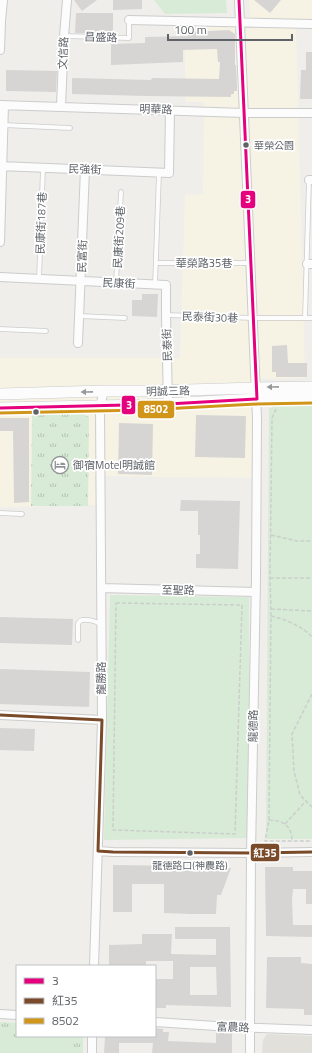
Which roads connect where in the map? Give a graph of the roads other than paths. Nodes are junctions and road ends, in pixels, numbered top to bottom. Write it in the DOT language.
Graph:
graph roads {
  1 [pos="3,0"];
  2 [pos="67,0"];
  3 [pos="239,0"];
  4 [pos="128,20"];
  5 [pos="0,21"];
  6 [pos="240,23"];
  7 [pos="312,24"];
  8 [pos="64,36"];
  9 [pos="0,50"];
  10 [pos="2,105"];
  11 [pos="61,106"];
  12 [pos="170,110"];
  13 [pos="244,113"];
  14 [pos="312,113"];
  15 [pos="3,125"];
  16 [pos="70,128"];
  17 [pos="1,166"];
  18 [pos="43,168"];
  19 [pos="85,169"];
  20 [pos="159,172"];
  21 [pos="311,180"];
  22 [pos="121,192"];
  23 [pos="0,242"];
  24 [pos="251,262"];
  25 [pos="156,263"];
  26 [pos="310,264"];
  27 [pos="0,277"];
  28 [pos="39,279"];
  29 [pos="81,281"];
  30 [pos="116,283"];
  31 [pos="155,285"];
  32 [pos="166,285"];
  33 [pos="166,315"];
  34 [pos="79,316"];
  35 [pos="125,318"];
  36 [pos="254,318"];
  37 [pos="305,318"];
  38 [pos="312,318"];
  39 [pos="0,329"];
  40 [pos="46,332"];
  41 [pos="78,343"];
  42 [pos="312,387"];
  43 [pos="256,388"];
  44 [pos="104,391"];
  45 [pos="168,391"];
  46 [pos="0,394"];
  47 [pos="312,398"];
  48 [pos="257,399"];
  49 [pos="168,404"];
  50 [pos="100,406"];
  51 [pos="0,408"];
  52 [pos="0,513"];
  53 [pos="22,514"];
  54 [pos="101,588"];
  55 [pos="256,592"];
  56 [pos="101,625"];
  57 [pos="78,640"];
  58 [pos="0,715"];
  59 [pos="102,720"];
  60 [pos="98,851"];
  61 [pos="312,852"];
  62 [pos="251,853"];
  63 [pos="94,965"];
  64 [pos="0,1014"];
  65 [pos="16,1015"];
  66 [pos="156,1022"];
  67 [pos="250,1027"];
  68 [pos="312,1030"];
  69 [pos="92,1037"];
  70 [pos="92,1053"];
  71 [pos="250,1053"];
  1 -- 5 [label="street"];
  2 -- 8 [label="street, 文信路"];
  3 -- 6 [label="street, 龍德路"];
  4 -- 6 [label="street, 昌盛路"];
  4 -- 8 [label="lane, 昌盛路"];
  5 -- 9 [label="street"];
  6 -- 7 [label="street, 昌盛路"];
  6 -- 13 [label="street, 龍德路"];
  8 -- 11 [label="street, 文信路"];
  10 -- 11 [label="street, 明華路"];
  10 -- 15 [label="street"];
  11 -- 12 [label="street, 明華路"];
  12 -- 13 [label="street, 明華路"];
  12 -- 20 [label="street, 民強街"];
  13 -- 14 [label="street, 明華路"];
  13 -- 24 [label="street, 龍德路"];
  15 -- 16 [label="lane"];
  15 -- 17 [label="street"];
  17 -- 18 [label="street, 民強街"];
  17 -- 23 [label="street"];
  18 -- 19 [label="street, 民強街"];
  18 -- 28 [label="lane, 民康街187巷"];
  19 -- 20 [label="street, 民強街"];
  19 -- 29 [label="street, 民富街"];
  20 -- 25 [label="lane"];
  21 -- 26 [label="lane"];
  22 -- 30 [label="lane, 民康街209巷"];
  24 -- 25 [label="lane, 華榮路35巷"];
  24 -- 36 [label="street, 龍德路"];
  25 -- 31 [label="lane"];
  26 -- 37 [label="lane"];
  27 -- 28 [label="street, 民康街"];
  28 -- 29 [label="street, 民康街"];
  29 -- 30 [label="street, 民康街"];
  29 -- 34 [label="street, 民富街"];
  30 -- 31 [label="street, 民康街"];
  31 -- 32 [label="street, 民康街"];
  32 -- 33 [label="street, 民泰街"];
  33 -- 36 [label="lane, 民泰街30巷"];
  33 -- 45 [label="street, 民泰街"];
  34 -- 35 [label="lane"];
  34 -- 41 [label="street, 民富街"];
  36 -- 37 [label="lane, 民泰街30巷"];
  36 -- 43 [label="street, 龍德路"];
  37 -- 38 [label="lane, 民泰街30巷"];
  39 -- 40 [label="lane"];
  42 -- 43 [label="street, 明誠三路, one-way"];
  43 -- 45 [label="street, 明誠三路"];
  43 -- 48 [label="street, 龍德路"];
  44 -- 45 [label="street, 明誠三路"];
  44 -- 46 [label="street, 明誠三路, one-way"];
  44 -- 50 [label="street, 龍勝路"];
  45 -- 49 [label="street, 民泰街"];
  47 -- 48 [label="street, 明誠三路"];
  48 -- 49 [label="street, 明誠三路"];
  48 -- 55 [label="street, 龍德路"];
  49 -- 50 [label="street, 明誠三路"];
  50 -- 51 [label="street, 明誠三路"];
  50 -- 54 [label="street, 龍勝路"];
  52 -- 53 [label="lane"];
  54 -- 55 [label="street, 至聖路"];
  54 -- 56 [label="street, 龍勝路"];
  55 -- 62 [label="street, 龍德路"];
  56 -- 57 [label="lane"];
  56 -- 59 [label="street, 龍勝路"];
  58 -- 59 [label="street"];
  59 -- 60 [label="street, 龍勝路"];
  60 -- 62 [label="street"];
  60 -- 63 [label="street, 龍勝路"];
  61 -- 62 [label="street"];
  62 -- 67 [label="street, 龍德路"];
  64 -- 65 [label="street"];
  66 -- 67 [label="street, 富農路"];
  67 -- 68 [label="street, 富農路"];
  67 -- 71 [label="street, 龍德路"];
  69 -- 70 [label="street"];
}
